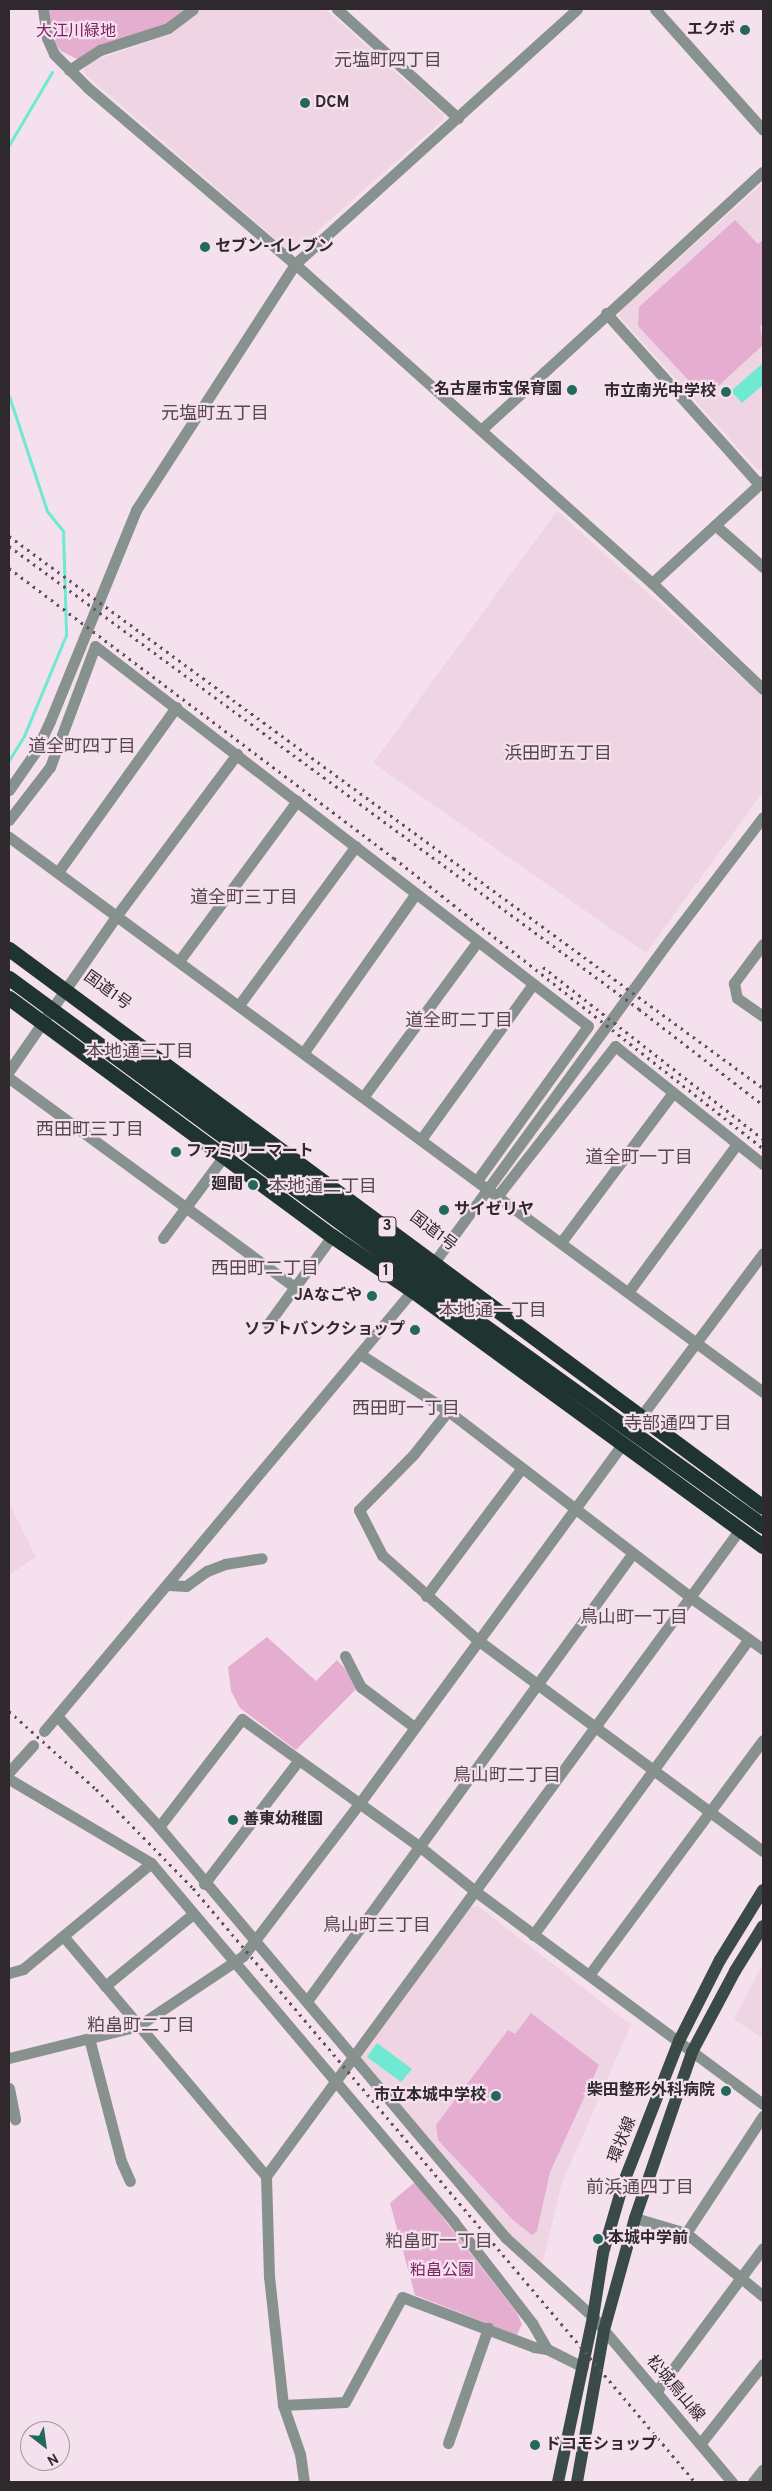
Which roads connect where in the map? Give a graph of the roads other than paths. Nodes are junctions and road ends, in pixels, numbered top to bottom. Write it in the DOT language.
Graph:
graph roads {
  1 [pos="43,9"];
  2 [pos="193,9"];
  3 [pos="337,9"];
  4 [pos="577,9"];
  5 [pos="655,9"];
  6 [pos="69,70"];
  7 [pos="458,118"];
  8 [pos="763,130"];
  9 [pos="763,172"];
  10 [pos="295,264"];
  11 [pos="606,313"];
  12 [pos="481,430"];
  13 [pos="761,482"];
  14 [pos="715,525"];
  15 [pos="761,561"];
  16 [pos="652,583"];
  17 [pos="763,689"];
  18 [pos="176,707"];
  19 [pos="237,754"];
  20 [pos="9,790"];
  21 [pos="297,801"];
  22 [pos="763,817"];
  23 [pos="9,820"];
  24 [pos="9,837"];
  25 [pos="356,846"];
  26 [pos="58,872"];
  27 [pos="416,893"];
  28 [pos="117,915"];
  29 [pos="478,940"];
  30 [pos="9,941"];
  31 [pos="763,944"];
  32 [pos="9,948"];
  33 [pos="179,961"];
  34 [pos="9,978"];
  35 [pos="533,984"];
  36 [pos="70,986"];
  37 [pos="9,998"];
  38 [pos="239,1005"];
  39 [pos="763,1016"];
  40 [pos="43,1023"];
  41 [pos="590,1027"];
  42 [pos="614,1046"];
  43 [pos="304,1052"];
  44 [pos="9,1071"];
  45 [pos="9,1078"];
  46 [pos="672,1094"];
  47 [pos="364,1096"];
  48 [pos="422,1138"];
  49 [pos="737,1144"];
  50 [pos="224,1156"];
  51 [pos="763,1164"];
  52 [pos="478,1179"];
  53 [pos="495,1191"];
  54 [pos="185,1208"];
  55 [pos="332,1236"];
  56 [pos="163,1238"];
  57 [pos="562,1241"];
  58 [pos="763,1253"];
  59 [pos="439,1258"];
  60 [pos="295,1287"];
  61 [pos="413,1291"];
  62 [pos="629,1292"];
  63 [pos="268,1324"];
  64 [pos="696,1344"];
  65 [pos="360,1354"];
  66 [pos="761,1386"];
  67 [pos="576,1391"];
  68 [pos="448,1411"];
  69 [pos="645,1411"];
  70 [pos="622,1443"];
  71 [pos="521,1469"];
  72 [pos="763,1498"];
  73 [pos="763,1507"];
  74 [pos="574,1509"];
  75 [pos="763,1526"];
  76 [pos="740,1528"];
  77 [pos="763,1546"];
  78 [pos="633,1554"];
  79 [pos="262,1558"];
  80 [pos="168,1585"];
  81 [pos="426,1596"];
  82 [pos="690,1597"];
  83 [pos="750,1639"];
  84 [pos="479,1641"];
  85 [pos="763,1649"];
  86 [pos="346,1656"];
  87 [pos="539,1685"];
  88 [pos="57,1716"];
  89 [pos="414,1726"];
  90 [pos="595,1727"];
  91 [pos="44,1731"];
  92 [pos="763,1740"];
  93 [pos="33,1745"];
  94 [pos="298,1761"];
  95 [pos="10,1767"];
  96 [pos="654,1771"];
  97 [pos="9,1779"];
  98 [pos="359,1804"];
  99 [pos="710,1812"];
  100 [pos="160,1827"];
  101 [pos="420,1846"];
  102 [pos="763,1851"];
  103 [pos="151,1863"];
  104 [pos="204,1884"];
  105 [pos="763,1890"];
  106 [pos="475,1891"];
  107 [pos="193,1914"];
  108 [pos="763,1926"];
  109 [pos="533,1935"];
  110 [pos="64,1937"];
  111 [pos="256,1941"];
  112 [pos="234,1964"];
  113 [pos="9,1973"];
  114 [pos="589,1975"];
  115 [pos="105,1986"];
  116 [pos="307,2001"];
  117 [pos="138,2026"];
  118 [pos="89,2038"];
  119 [pos="679,2042"];
  120 [pos="692,2052"];
  121 [pos="353,2057"];
  122 [pos="9,2058"];
  123 [pos="334,2082"];
  124 [pos="9,2088"];
  125 [pos="763,2104"];
  126 [pos="763,2116"];
  127 [pos="15,2119"];
  128 [pos="266,2176"];
  129 [pos="130,2181"];
  130 [pos="635,2218"];
  131 [pos="686,2233"];
  132 [pos="763,2248"];
  133 [pos="742,2278"];
  134 [pos="763,2296"];
  135 [pos="593,2317"];
  136 [pos="488,2328"];
  137 [pos="604,2330"];
  138 [pos="548,2349"];
  139 [pos="763,2364"];
  140 [pos="583,2367"];
  141 [pos="656,2392"];
  142 [pos="283,2405"];
  143 [pos="448,2443"];
  144 [pos="700,2444"];
  145 [pos="763,2469"];
  146 [pos="304,2482"];
  147 [pos="558,2482"];
  148 [pos="577,2482"];
  149 [pos="732,2482"];
  150 [pos="752,2482"];
  1 -- 6 [label="street"];
  2 -- 6 [label="street"];
  3 -- 7 [label="street"];
  4 -- 7 [label="street"];
  5 -- 8 [label="street"];
  6 -- 10 [label="street"];
  7 -- 10 [label="street"];
  9 -- 11 [label="street"];
  10 -- 12 [label="street"];
  10 -- 20 [label="street"];
  11 -- 12 [label="street"];
  11 -- 13 [label="street"];
  12 -- 16 [label="street"];
  13 -- 14 [label="street"];
  14 -- 15 [label="street"];
  14 -- 16 [label="street"];
  16 -- 17 [label="street"];
  18 -- 19 [label="street"];
  18 -- 23 [label="street"];
  18 -- 26 [label="street"];
  19 -- 21 [label="street"];
  19 -- 28 [label="street"];
  21 -- 25 [label="street"];
  21 -- 33 [label="street"];
  22 -- 53 [label="street"];
  24 -- 26 [label="street"];
  25 -- 27 [label="street"];
  25 -- 38 [label="street"];
  26 -- 28 [label="street"];
  27 -- 29 [label="street"];
  27 -- 43 [label="street"];
  28 -- 33 [label="street"];
  28 -- 36 [label="street"];
  29 -- 35 [label="street"];
  29 -- 47 [label="street"];
  30 -- 36 [label="highway, 国道1号"];
  31 -- 39 [label="street"];
  32 -- 73 [label="highway, 3"];
  33 -- 38 [label="street"];
  34 -- 67 [label="highway, 3"];
  35 -- 41 [label="street"];
  35 -- 48 [label="street"];
  36 -- 40 [label="street"];
  36 -- 59 [label="highway, 国道1号"];
  37 -- 40 [label="highway, 1"];
  38 -- 43 [label="street"];
  40 -- 44 [label="street"];
  40 -- 50 [label="highway, 1"];
  40 -- 67 [label="highway"];
  41 -- 42 [label="street"];
  41 -- 52 [label="street"];
  42 -- 46 [label="street"];
  42 -- 53 [label="street"];
  43 -- 47 [label="street"];
  45 -- 54 [label="street"];
  46 -- 49 [label="street"];
  46 -- 57 [label="street"];
  47 -- 48 [label="street"];
  48 -- 52 [label="street"];
  49 -- 51 [label="street"];
  49 -- 62 [label="street"];
  50 -- 54 [label="street"];
  50 -- 55 [label="highway, 1"];
  52 -- 53 [label="street"];
  53 -- 57 [label="street"];
  53 -- 59 [label="street"];
  54 -- 56 [label="street"];
  54 -- 60 [label="street"];
  55 -- 60 [label="street"];
  55 -- 61 [label="highway, 1"];
  57 -- 62 [label="street"];
  58 -- 64 [label="street"];
  59 -- 61 [label="street"];
  59 -- 69 [label="highway, 国道1号"];
  60 -- 63 [label="street"];
  61 -- 65 [label="street"];
  61 -- 70 [label="highway, 1"];
  62 -- 64 [label="street"];
  64 -- 66 [label="street"];
  64 -- 69 [label="street"];
  65 -- 68 [label="street"];
  65 -- 80 [label="street"];
  67 -- 75 [label="highway, 3"];
  68 -- 71 [label="street"];
  68 -- 81 [label="street"];
  69 -- 72 [label="highway, 国道1号"];
  70 -- 74 [label="street"];
  70 -- 76 [label="highway, 1"];
  71 -- 74 [label="street"];
  71 -- 81 [label="street"];
  74 -- 78 [label="street"];
  74 -- 84 [label="street"];
  76 -- 77 [label="highway, 1"];
  76 -- 82 [label="street"];
  78 -- 82 [label="street"];
  78 -- 87 [label="street"];
  79 -- 80 [label="street"];
  80 -- 88 [label="street"];
  81 -- 84 [label="street"];
  82 -- 83 [label="street"];
  82 -- 90 [label="street"];
  83 -- 85 [label="street"];
  83 -- 96 [label="street"];
  84 -- 87 [label="street"];
  84 -- 89 [label="street"];
  86 -- 89 [label="street"];
  87 -- 90 [label="street"];
  87 -- 101 [label="street"];
  88 -- 91 [label="street"];
  88 -- 100 [label="street, 松城鳥山線"];
  89 -- 98 [label="street"];
  90 -- 96 [label="street"];
  90 -- 106 [label="street"];
  92 -- 99 [label="street"];
  93 -- 95 [label="street"];
  94 -- 98 [label="street"];
  94 -- 100 [label="street"];
  94 -- 104 [label="street"];
  96 -- 99 [label="street"];
  96 -- 109 [label="street"];
  97 -- 103 [label="street"];
  98 -- 101 [label="street"];
  98 -- 111 [label="street"];
  99 -- 102 [label="street"];
  99 -- 114 [label="street"];
  100 -- 104 [label="street, 松城鳥山線"];
  101 -- 106 [label="street"];
  101 -- 116 [label="street"];
  103 -- 107 [label="street"];
  103 -- 110 [label="street"];
  104 -- 111 [label="street, 松城鳥山線"];
  105 -- 119 [label="main road, 環状線"];
  106 -- 109 [label="street"];
  106 -- 121 [label="street"];
  107 -- 112 [label="street"];
  107 -- 115 [label="street"];
  108 -- 120 [label="main road"];
  109 -- 114 [label="street"];
  110 -- 113 [label="street"];
  110 -- 115 [label="street"];
  111 -- 112 [label="street"];
  111 -- 116 [label="street, 松城鳥山線"];
  112 -- 117 [label="street"];
  112 -- 123 [label="street"];
  114 -- 119 [label="street"];
  115 -- 117 [label="street"];
  116 -- 121 [label="street, 松城鳥山線"];
  117 -- 118 [label="street"];
  117 -- 128 [label="street"];
  118 -- 122 [label="street"];
  118 -- 129 [label="street"];
  119 -- 120 [label="street"];
  119 -- 135 [label="main road, 環状線"];
  120 -- 125 [label="street"];
  120 -- 130 [label="main road"];
  121 -- 123 [label="street"];
  121 -- 135 [label="street, 松城鳥山線"];
  123 -- 128 [label="street"];
  123 -- 138 [label="street"];
  124 -- 127 [label="street"];
  126 -- 131 [label="street"];
  128 -- 142 [label="street"];
  130 -- 131 [label="street"];
  130 -- 137 [label="main road"];
  131 -- 133 [label="street"];
  132 -- 133 [label="street"];
  133 -- 134 [label="street"];
  133 -- 141 [label="street"];
  135 -- 137 [label="street, 松城鳥山線"];
  135 -- 140 [label="main road, 環状線"];
  136 -- 138 [label="street"];
  136 -- 142 [label="street"];
  136 -- 143 [label="street"];
  137 -- 141 [label="street, 松城鳥山線"];
  137 -- 148 [label="main road"];
  138 -- 140 [label="street"];
  139 -- 144 [label="street"];
  140 -- 147 [label="main road, 環状線"];
  141 -- 144 [label="street, 松城鳥山線"];
  142 -- 146 [label="street"];
  144 -- 149 [label="street, 松城鳥山線"];
  145 -- 150 [label="street"];
}
